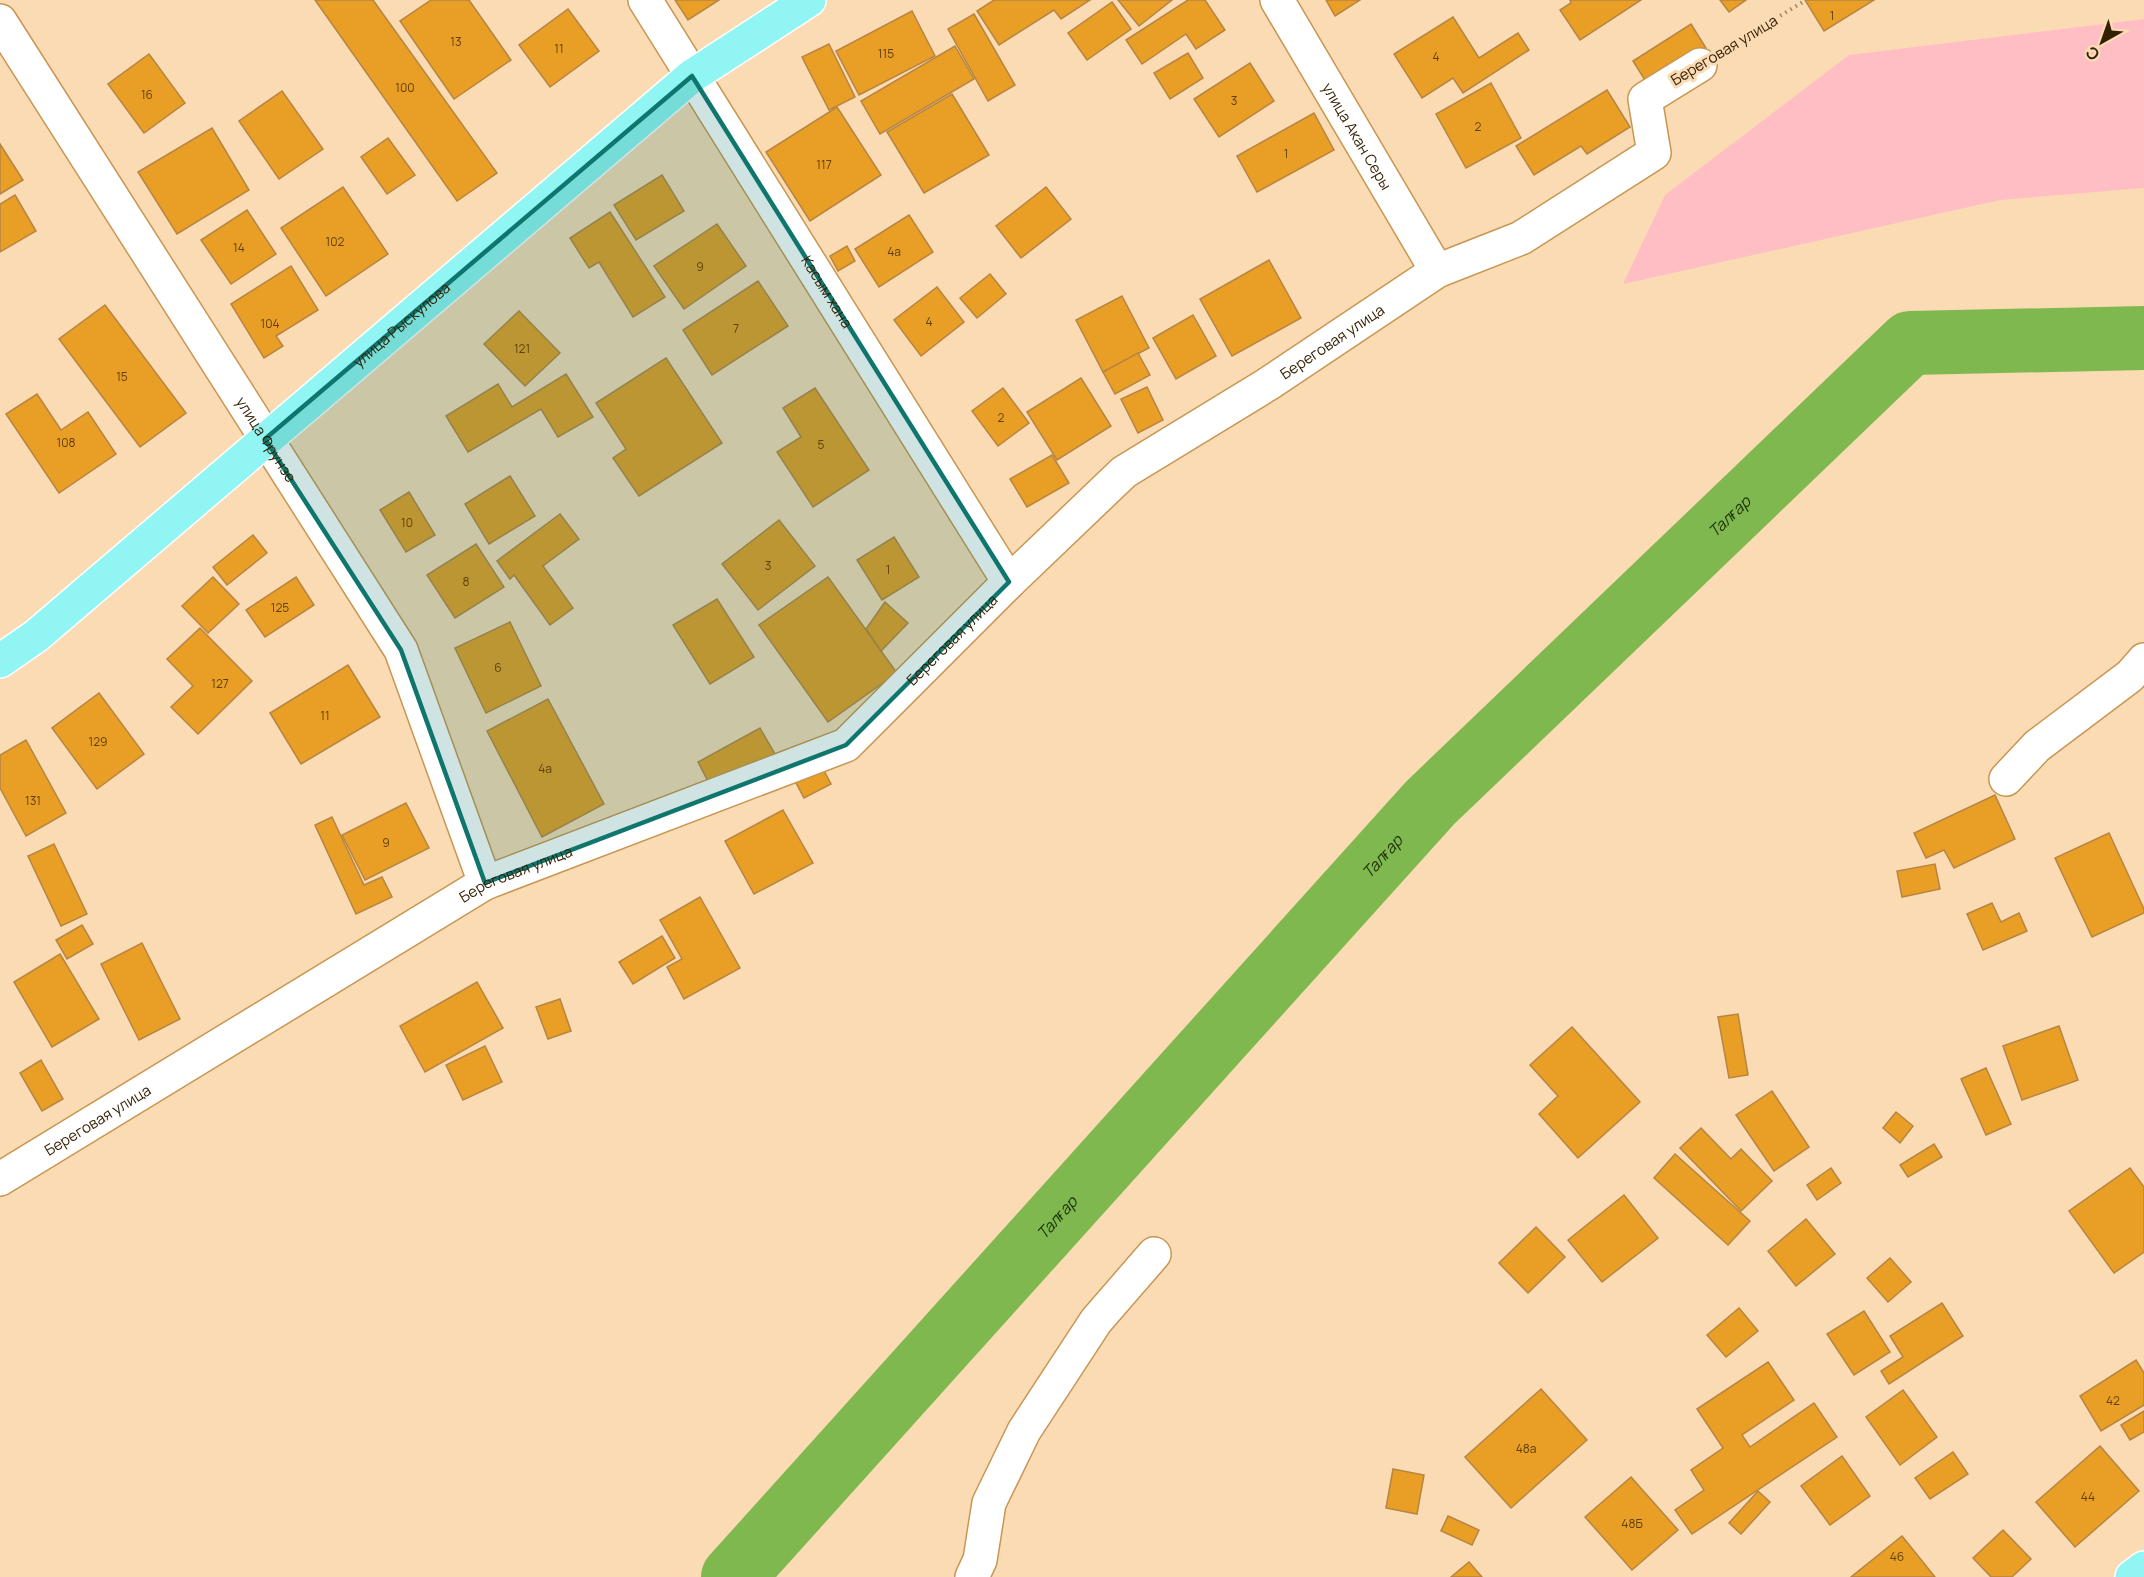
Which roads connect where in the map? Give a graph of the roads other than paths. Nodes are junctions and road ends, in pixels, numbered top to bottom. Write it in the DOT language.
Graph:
graph roads {
  1 [pos="645,0"];
  2 [pos="809,0"];
  3 [pos="1277,0"];
  4 [pos="0,21"];
  5 [pos="1700,65"];
  6 [pos="692,76"];
  7 [pos="1437,271"];
  8 [pos="265,439"];
  9 [pos="1010,582"];
  10 [pos="2144,660"];
  11 [pos="0,661"];
  12 [pos="2006,779"];
  13 [pos="485,883"];
  14 [pos="0,1179"];
  15 [pos="1154,1254"];
  16 [pos="2144,1568"];
  17 [pos="972,1577"];
  18 [pos="2132,1577"];
  1 -- 6 [label="street, Касым хана"];
  2 -- 6 [label="main road, улица Рыскулова"];
  3 -- 7 [label="street, улица Акан Серы"];
  4 -- 8 [label="street, улица Фрунзе"];
  5 -- 7 [label="street, Береговая улица"];
  6 -- 8 [label="main road, улица Рыскулова"];
  6 -- 9 [label="street, Касым хана"];
  7 -- 9 [label="street, Береговая улица"];
  8 -- 11 [label="main road, улица Рыскулова"];
  8 -- 13 [label="street, улица Фрунзе"];
  9 -- 13 [label="street, Береговая улица"];
  10 -- 12 [label="street"];
  13 -- 14 [label="street, Береговая улица"];
  15 -- 17 [label="street"];
  16 -- 18 [label="main road"];
}
